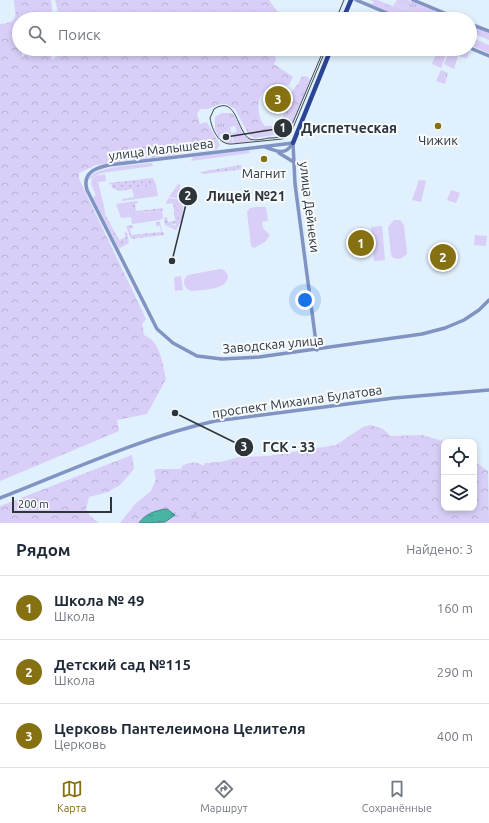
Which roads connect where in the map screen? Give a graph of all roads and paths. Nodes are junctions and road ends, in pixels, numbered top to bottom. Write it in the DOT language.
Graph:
graph roads {
  1 [pos="351,0"];
  2 [pos="356,0"];
  3 [pos="412,0"];
  4 [pos="346,12"];
  5 [pos="384,12"];
  6 [pos="442,12"];
  7 [pos="477,27"];
  8 [pos="489,31"];
  9 [pos="477,51"];
  10 [pos="328,56"];
  11 [pos="489,56"];
  12 [pos="293,143"];
  13 [pos="264,146"];
  14 [pos="274,151"];
  15 [pos="293,161"];
  16 [pos="88,175"];
  17 [pos="489,300"];
  18 [pos="317,350"];
  19 [pos="489,390"];
  20 [pos="0,498"];
  1 -- 4 [label="main road"];
  2 -- 5 [label="street"];
  3 -- 6 [label="street"];
  7 -- 8 [label="street"];
  9 -- 11 [label="street"];
  10 -- 12 [label="main road, улица Дейнеки"];
  12 -- 13 [label="street, улица Малышева"];
  12 -- 14 [label="street"];
  12 -- 15 [label="street, улица Дейнеки"];
  13 -- 14 [label="street"];
  13 -- 16 [label="street, улица Малышева"];
  14 -- 15 [label="street"];
  15 -- 18 [label="street, улица Дейнеки"];
  16 -- 18 [label="street, Заводская улица"];
  17 -- 18 [label="street, Заводская улица"];
  19 -- 20 [label="street, проспект Михаила Булатова"];
}
